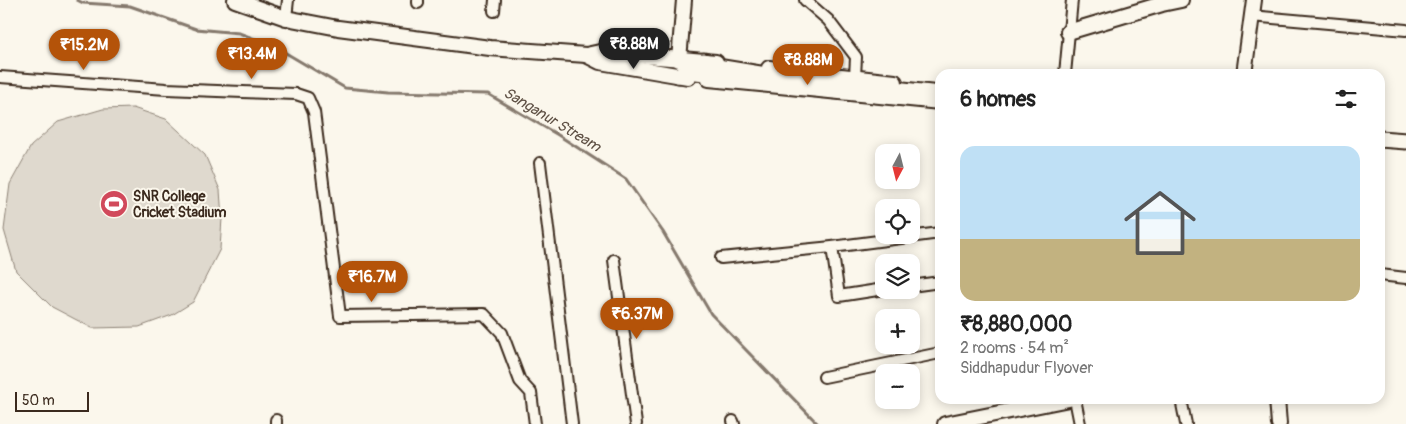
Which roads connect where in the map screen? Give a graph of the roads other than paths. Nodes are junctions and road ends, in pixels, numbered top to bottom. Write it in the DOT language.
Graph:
graph roads {
  1 [pos="235,0"];
  2 [pos="288,0"];
  3 [pos="495,0"];
  4 [pos="684,0"];
  5 [pos="806,0"];
  6 [pos="1072,0"];
  7 [pos="1181,0"];
  8 [pos="1254,0"];
  9 [pos="494,11"];
  10 [pos="1251,16"];
  11 [pos="286,18"];
  12 [pos="1406,30"];
  13 [pos="1068,32"];
  14 [pos="586,55"];
  15 [pos="679,60"];
  16 [pos="704,61"];
  17 [pos="1065,69"];
  18 [pos="1245,69"];
  19 [pos="729,72"];
  20 [pos="678,76"];
  21 [pos="0,77"];
  22 [pos="855,77"];
  23 [pos="935,87"];
  24 [pos="935,93"];
  25 [pos="935,102"];
  26 [pos="1385,137"];
  27 [pos="1406,139"];
  28 [pos="1385,146"];
  29 [pos="1406,148"];
  30 [pos="540,163"];
  31 [pos="935,234"];
  32 [pos="832,247"];
  33 [pos="721,258"];
  34 [pos="614,260"];
  35 [pos="1385,276"];
  36 [pos="1406,278"];
  37 [pos="935,283"];
  38 [pos="920,285"];
  39 [pos="875,291"];
  40 [pos="935,354"];
  41 [pos="824,377"];
  42 [pos="1046,404"];
  43 [pos="1076,404"];
  44 [pos="1182,404"];
  45 [pos="1269,404"];
  46 [pos="1277,404"];
  47 [pos="961,422"];
  48 [pos="535,424"];
  49 [pos="572,424"];
  50 [pos="636,424"];
  51 [pos="945,424"];
  52 [pos="1080,424"];
  53 [pos="1186,424"];
  54 [pos="1271,424"];
  55 [pos="1279,424"];
  1 -- 11 [label="street"];
  2 -- 11 [label="street"];
  3 -- 9 [label="street"];
  4 -- 15 [label="street"];
  5 -- 22 [label="street"];
  6 -- 13 [label="street"];
  7 -- 13 [label="street"];
  8 -- 10 [label="street"];
  10 -- 12 [label="street"];
  10 -- 18 [label="street"];
  11 -- 14 [label="street"];
  13 -- 17 [label="street"];
  14 -- 15 [label="street"];
  14 -- 20 [label="street"];
  15 -- 16 [label="street"];
  16 -- 19 [label="main road"];
  16 -- 22 [label="street"];
  19 -- 20 [label="main road"];
  19 -- 24 [label="main road"];
  20 -- 25 [label="street"];
  21 -- 48 [label="street"];
  22 -- 23 [label="street"];
  26 -- 27 [label="main road"];
  28 -- 29 [label="street"];
  30 -- 49 [label="street"];
  31 -- 32 [label="street"];
  32 -- 33 [label="street"];
  32 -- 39 [label="street"];
  34 -- 50 [label="street"];
  35 -- 36 [label="street"];
  37 -- 38 [label="street"];
  40 -- 41 [label="street"];
  42 -- 47 [label="street"];
  43 -- 52 [label="street"];
  44 -- 53 [label="street"];
  45 -- 54 [label="street"];
  46 -- 55 [label="street"];
  47 -- 51 [label="street"];
}
